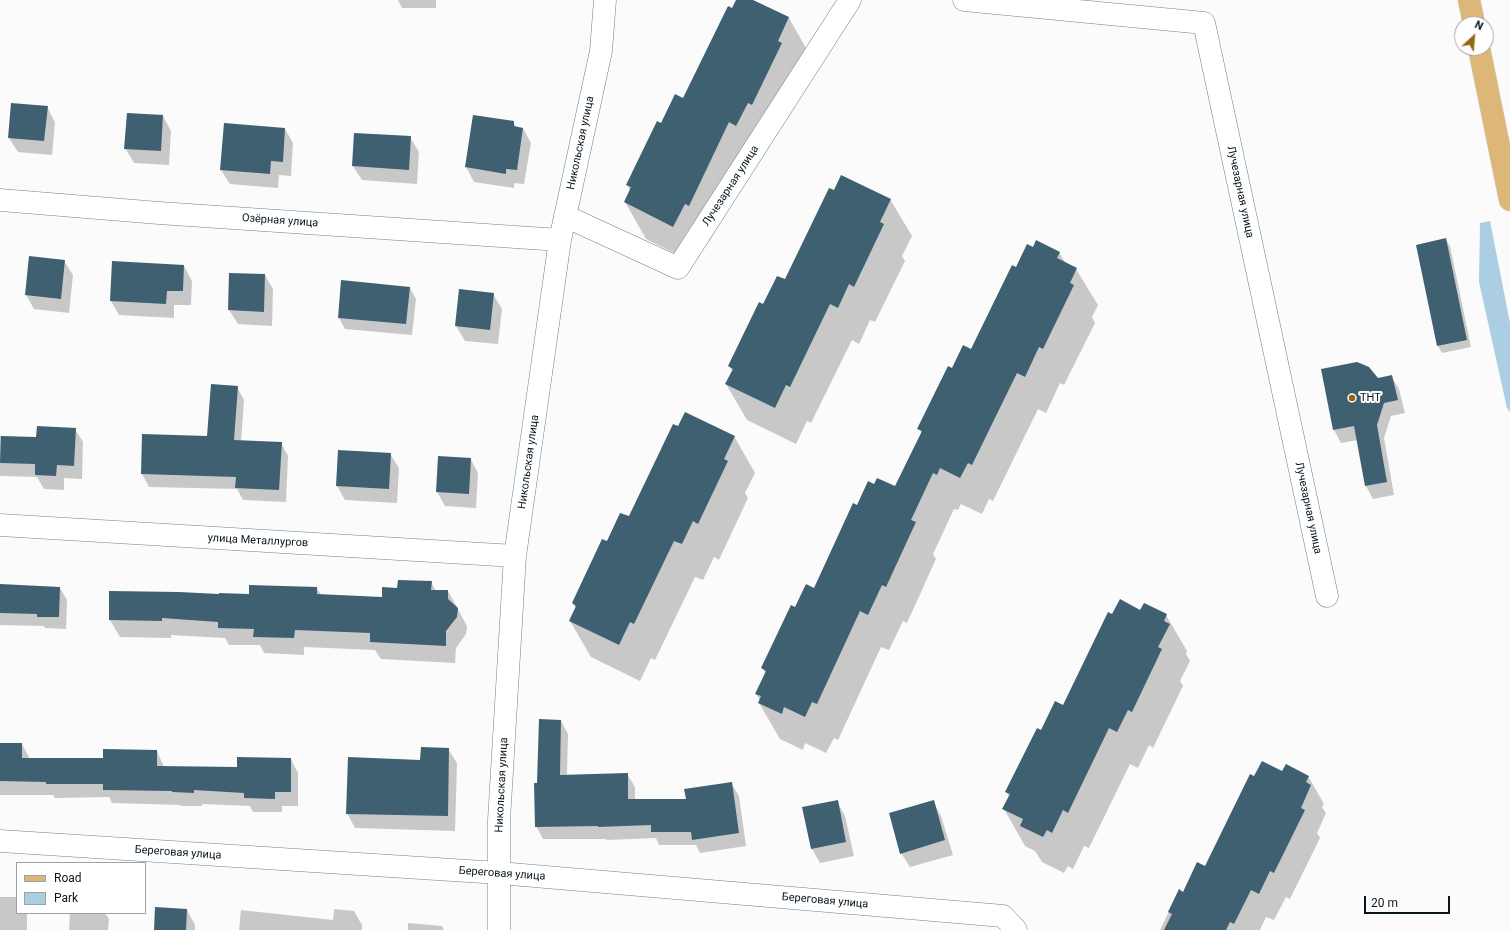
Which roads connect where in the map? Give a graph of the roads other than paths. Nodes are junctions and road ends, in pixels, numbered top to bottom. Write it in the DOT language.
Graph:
graph roads {
  1 [pos="605,0"];
  2 [pos="850,0"];
  3 [pos="964,0"];
  4 [pos="1469,0"];
  5 [pos="1472,16"];
  6 [pos="1481,56"];
  7 [pos="0,200"];
  8 [pos="1510,200"];
  9 [pos="566,216"];
  10 [pos="560,240"];
  11 [pos="0,525"];
  12 [pos="515,556"];
  13 [pos="1327,596"];
  14 [pos="0,841"];
  15 [pos="499,873"];
  16 [pos="1009,923"];
  17 [pos="499,930"];
  1 -- 9 [label="street, Никольская улица"];
  2 -- 9 [label="street, Лучезарная улица"];
  3 -- 13 [label="street, Лучезарная улица"];
  4 -- 5 [label="main road"];
  6 -- 8 [label="main road"];
  7 -- 10 [label="street, Озёрная улица"];
  9 -- 10 [label="street, Никольская улица"];
  10 -- 12 [label="street, Никольская улица"];
  11 -- 12 [label="street, улица Металлургов"];
  12 -- 15 [label="street, Никольская улица"];
  14 -- 15 [label="street, Береговая улица"];
  15 -- 16 [label="street, Береговая улица"];
  15 -- 17 [label="street, Никольская улица"];
}
